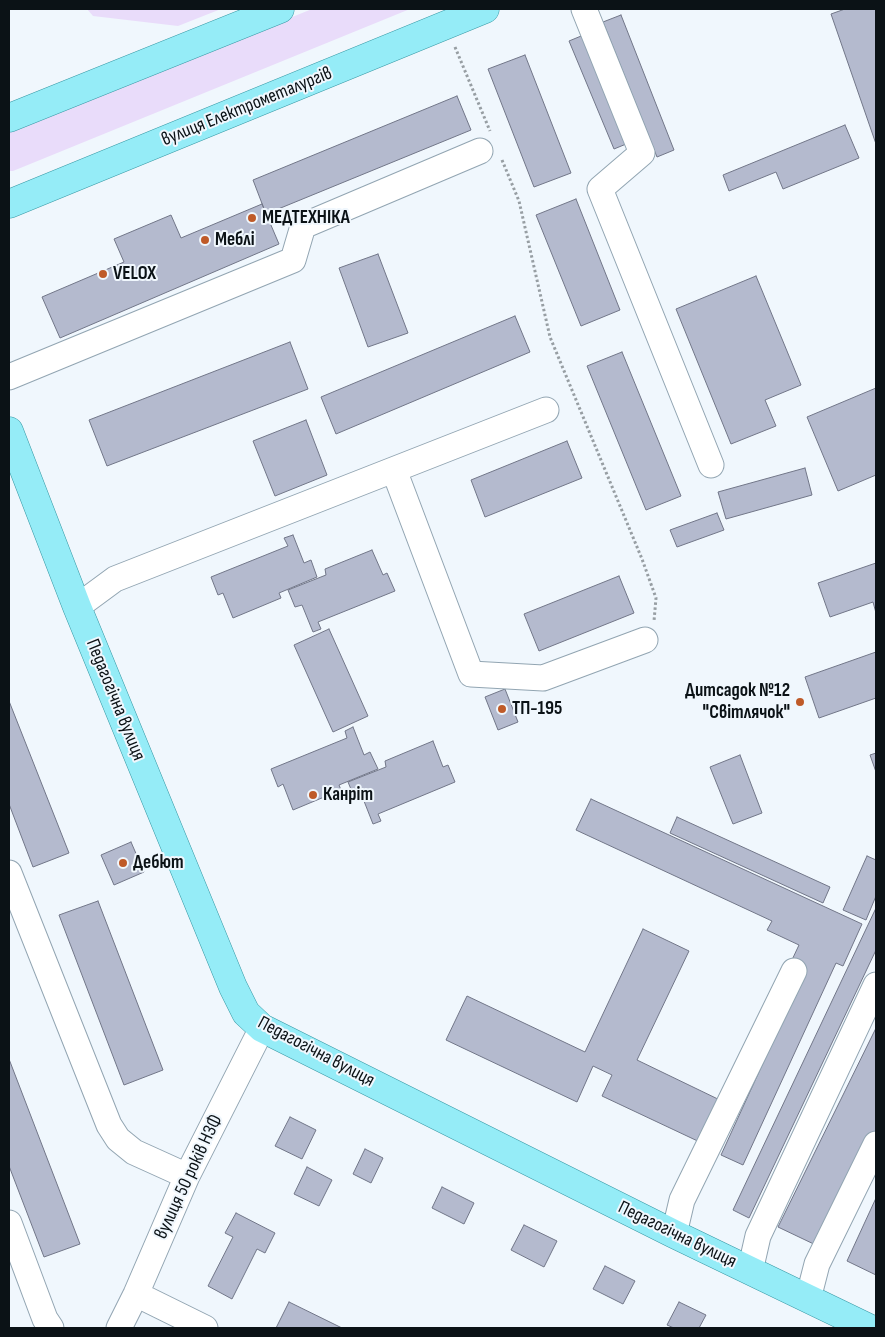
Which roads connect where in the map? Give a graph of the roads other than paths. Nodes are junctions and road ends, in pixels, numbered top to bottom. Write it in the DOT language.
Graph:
graph roads {
  1 [pos="280,9"];
  2 [pos="485,9"];
  3 [pos="584,9"];
  4 [pos="9,118"];
  5 [pos="491,148"];
  6 [pos="9,204"];
  7 [pos="9,376"];
  8 [pos="546,410"];
  9 [pos="9,431"];
  10 [pos="711,466"];
  11 [pos="394,470"];
  12 [pos="77,607"];
  13 [pos="645,640"];
  14 [pos="9,873"];
  15 [pos="794,971"];
  16 [pos="876,985"];
  17 [pos="262,1028"];
  18 [pos="876,1144"];
  19 [pos="187,1176"];
  20 [pos="9,1223"];
  21 [pos="674,1234"];
  22 [pos="750,1271"];
  23 [pos="136,1294"];
  24 [pos="808,1299"];
  25 [pos="51,1328"];
  26 [pos="119,1328"];
  27 [pos="205,1328"];
  28 [pos="869,1328"];
  1 -- 4 [label="main road"];
  2 -- 6 [label="main road, вулиця Електрометалургів"];
  3 -- 10 [label="street"];
  5 -- 7 [label="street"];
  8 -- 11 [label="street"];
  9 -- 12 [label="main road, Педагогічна вулиця"];
  11 -- 12 [label="street"];
  11 -- 13 [label="street"];
  12 -- 17 [label="main road, Педагогічна вулиця"];
  14 -- 19 [label="street"];
  15 -- 21 [label="street"];
  16 -- 22 [label="street"];
  17 -- 19 [label="street, вулиця 50 років НЗФ"];
  17 -- 21 [label="main road, Педагогічна вулиця"];
  18 -- 24 [label="street"];
  19 -- 23 [label="street, вулиця 50 років НЗФ"];
  20 -- 25 [label="street"];
  21 -- 22 [label="main road, Педагогічна вулиця"];
  22 -- 24 [label="main road, Педагогічна вулиця"];
  23 -- 26 [label="street, вулиця 50 років НЗФ"];
  23 -- 27 [label="street"];
  24 -- 28 [label="main road, Педагогічна вулиця"];
}
